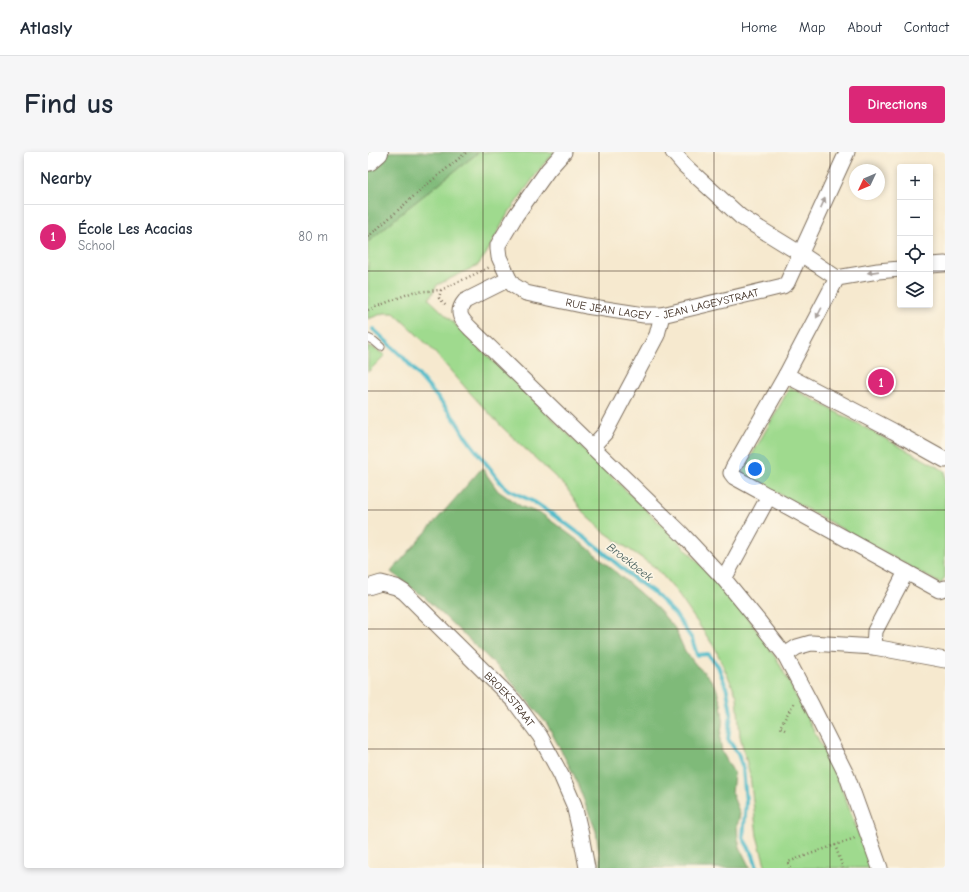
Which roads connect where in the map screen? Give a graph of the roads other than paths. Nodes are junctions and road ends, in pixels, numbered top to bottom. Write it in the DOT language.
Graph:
graph roads {
  1 [pos="376,152"];
  2 [pos="564,152"];
  3 [pos="673,152"];
  4 [pos="847,152"];
  5 [pos="368,160"];
  6 [pos="801,254"];
  7 [pos="945,264"];
  8 [pos="933,265"];
  9 [pos="897,269"];
  10 [pos="837,278"];
  11 [pos="509,279"];
  12 [pos="662,315"];
  13 [pos="368,338"];
  14 [pos="381,347"];
  15 [pos="786,375"];
  16 [pos="592,447"];
  17 [pos="945,460"];
  18 [pos="769,496"];
  19 [pos="906,572"];
  20 [pos="724,579"];
  21 [pos="368,587"];
  22 [pos="945,588"];
  23 [pos="874,647"];
  24 [pos="785,656"];
  25 [pos="945,660"];
  26 [pos="587,868"];
  27 [pos="880,868"];
  1 -- 5 [label="main road"];
  2 -- 11 [label="street"];
  3 -- 6 [label="street"];
  6 -- 4 [label="street, RUE JEAN LAGEY - JEAN LAGEYSTRAAT, one-way"];
  6 -- 10 [label="street"];
  6 -- 12 [label="street, RUE JEAN LAGEY - JEAN LAGEYSTRAAT"];
  7 -- 8 [label="street"];
  9 -- 10 [label="street, one-way"];
  10 -- 15 [label="street, one-way"];
  11 -- 12 [label="street, RUE JEAN LAGEY - JEAN LAGEYSTRAAT"];
  11 -- 16 [label="street"];
  12 -- 16 [label="street"];
  13 -- 14 [label="lane"];
  15 -- 17 [label="street"];
  15 -- 18 [label="street"];
  16 -- 20 [label="street"];
  18 -- 19 [label="street"];
  18 -- 20 [label="street"];
  19 -- 22 [label="street"];
  19 -- 23 [label="street"];
  20 -- 24 [label="street"];
  21 -- 26 [label="street, BROEKSTRAAT"];
  23 -- 24 [label="street"];
  23 -- 25 [label="street"];
  24 -- 27 [label="street"];
}
